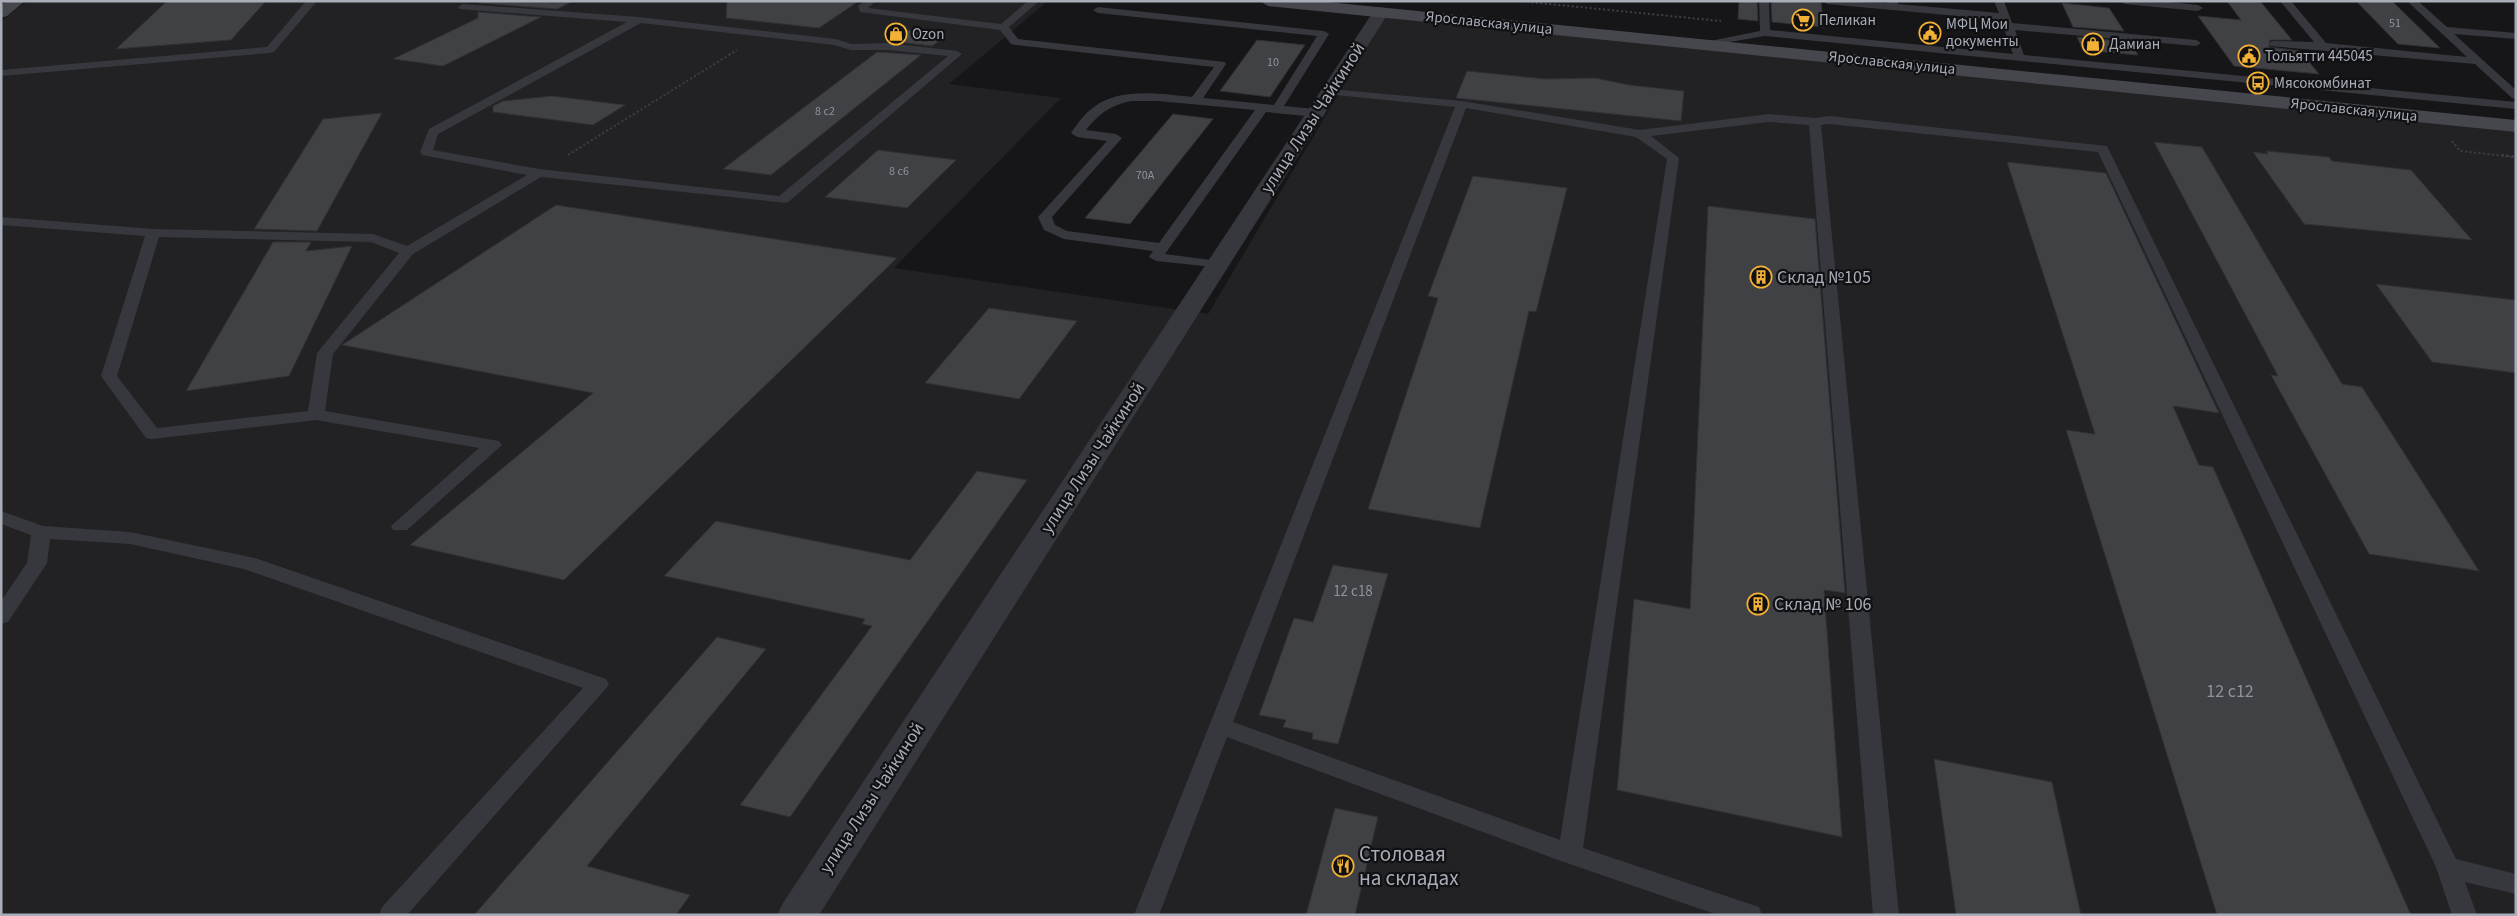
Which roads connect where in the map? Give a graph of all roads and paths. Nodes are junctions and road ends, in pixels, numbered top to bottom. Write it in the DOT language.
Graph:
graph roads {
  1 [pos="17,1"];
  2 [pos="312,1"];
  3 [pos="871,1"];
  4 [pos="1034,1"];
  5 [pos="1554,1"];
  6 [pos="1764,1"];
  7 [pos="1827,1"];
  8 [pos="1999,1"];
  9 [pos="2125,1"];
  10 [pos="2285,1"];
  11 [pos="2412,1"];
  12 [pos="1276,2"];
  13 [pos="1892,4"];
  14 [pos="1566,6"];
  15 [pos="1384,7"];
  16 [pos="463,8"];
  17 [pos="2198,8"];
  18 [pos="1098,10"];
  19 [pos="1,13"];
  20 [pos="639,20"];
  21 [pos="2006,21"];
  22 [pos="1003,27"];
  23 [pos="2443,30"];
  24 [pos="765,33"];
  25 [pos="1765,33"];
  26 [pos="2516,36"];
  27 [pos="2196,43"];
  28 [pos="2274,44"];
  29 [pos="1704,45"];
  30 [pos="2323,46"];
  31 [pos="2020,58"];
  32 [pos="2477,61"];
  33 [pos="1,73"];
  34 [pos="2516,96"];
  35 [pos="1195,100"];
  36 [pos="1323,102"];
  37 [pos="1462,104"];
  38 [pos="2516,106"];
  39 [pos="1263,107"];
  40 [pos="1277,109"];
  41 [pos="1815,122"];
  42 [pos="2516,126"];
  43 [pos="1640,134"];
  44 [pos="2450,140"];
  45 [pos="2516,157"];
  46 [pos="539,173"];
  47 [pos="1,221"];
  48 [pos="153,233"];
  49 [pos="1163,248"];
  50 [pos="408,251"];
  51 [pos="1218,265"];
  52 [pos="316,416"];
  53 [pos="1,517"];
  54 [pos="400,526"];
  55 [pos="41,532"];
  56 [pos="1,617"];
  57 [pos="1220,726"];
  58 [pos="1570,854"];
  59 [pos="2448,868"];
  60 [pos="2516,884"];
  61 [pos="391,915"];
  62 [pos="797,915"];
  63 [pos="1146,915"];
  64 [pos="1750,915"];
  65 [pos="1886,915"];
  66 [pos="2465,915"];
  1 -- 19 [label="main road"];
  2 -- 33 [label="lane"];
  3 -- 22 [label="lane"];
  4 -- 22 [label="lane"];
  5 -- 14 [label="path"];
  6 -- 25 [label="lane"];
  7 -- 13 [label="lane"];
  8 -- 21 [label="lane"];
  9 -- 17 [label="lane"];
  10 -- 30 [label="lane"];
  11 -- 23 [label="lane"];
  12 -- 15 [label="main road, Ярославская улица"];
  13 -- 21 [label="lane"];
  15 -- 29 [label="main road, Ярославская улица"];
  15 -- 36 [label="street, улица Лизы Чайкиной"];
  16 -- 20 [label="lane"];
  18 -- 40 [label="lane"];
  20 -- 24 [label="lane"];
  20 -- 46 [label="lane"];
  21 -- 27 [label="lane"];
  21 -- 31 [label="lane"];
  22 -- 35 [label="lane"];
  23 -- 26 [label="lane"];
  23 -- 32 [label="lane"];
  24 -- 46 [label="path"];
  24 -- 46 [label="lane"];
  25 -- 29 [label="lane"];
  25 -- 31 [label="lane"];
  28 -- 30 [label="lane"];
  29 -- 42 [label="main road, Ярославская улица"];
  30 -- 32 [label="lane"];
  31 -- 38 [label="lane"];
  32 -- 34 [label="lane"];
  35 -- 39 [label="lane"];
  35 -- 49 [label="lane"];
  36 -- 37 [label="lane"];
  36 -- 40 [label="lane"];
  36 -- 51 [label="street, улица Лизы Чайкиной"];
  37 -- 43 [label="lane"];
  37 -- 57 [label="lane"];
  39 -- 40 [label="lane"];
  39 -- 49 [label="lane"];
  41 -- 43 [label="lane"];
  41 -- 59 [label="lane"];
  41 -- 65 [label="lane"];
  43 -- 58 [label="lane"];
  44 -- 45 [label="path"];
  46 -- 50 [label="lane"];
  47 -- 48 [label="lane"];
  48 -- 50 [label="lane"];
  48 -- 52 [label="lane"];
  49 -- 51 [label="lane"];
  50 -- 52 [label="lane"];
  51 -- 62 [label="street, улица Лизы Чайкиной"];
  52 -- 54 [label="lane"];
  53 -- 55 [label="lane"];
  55 -- 56 [label="lane"];
  55 -- 61 [label="lane"];
  57 -- 58 [label="lane"];
  57 -- 63 [label="lane"];
  58 -- 64 [label="lane"];
  59 -- 60 [label="lane"];
  59 -- 66 [label="lane"];
}
